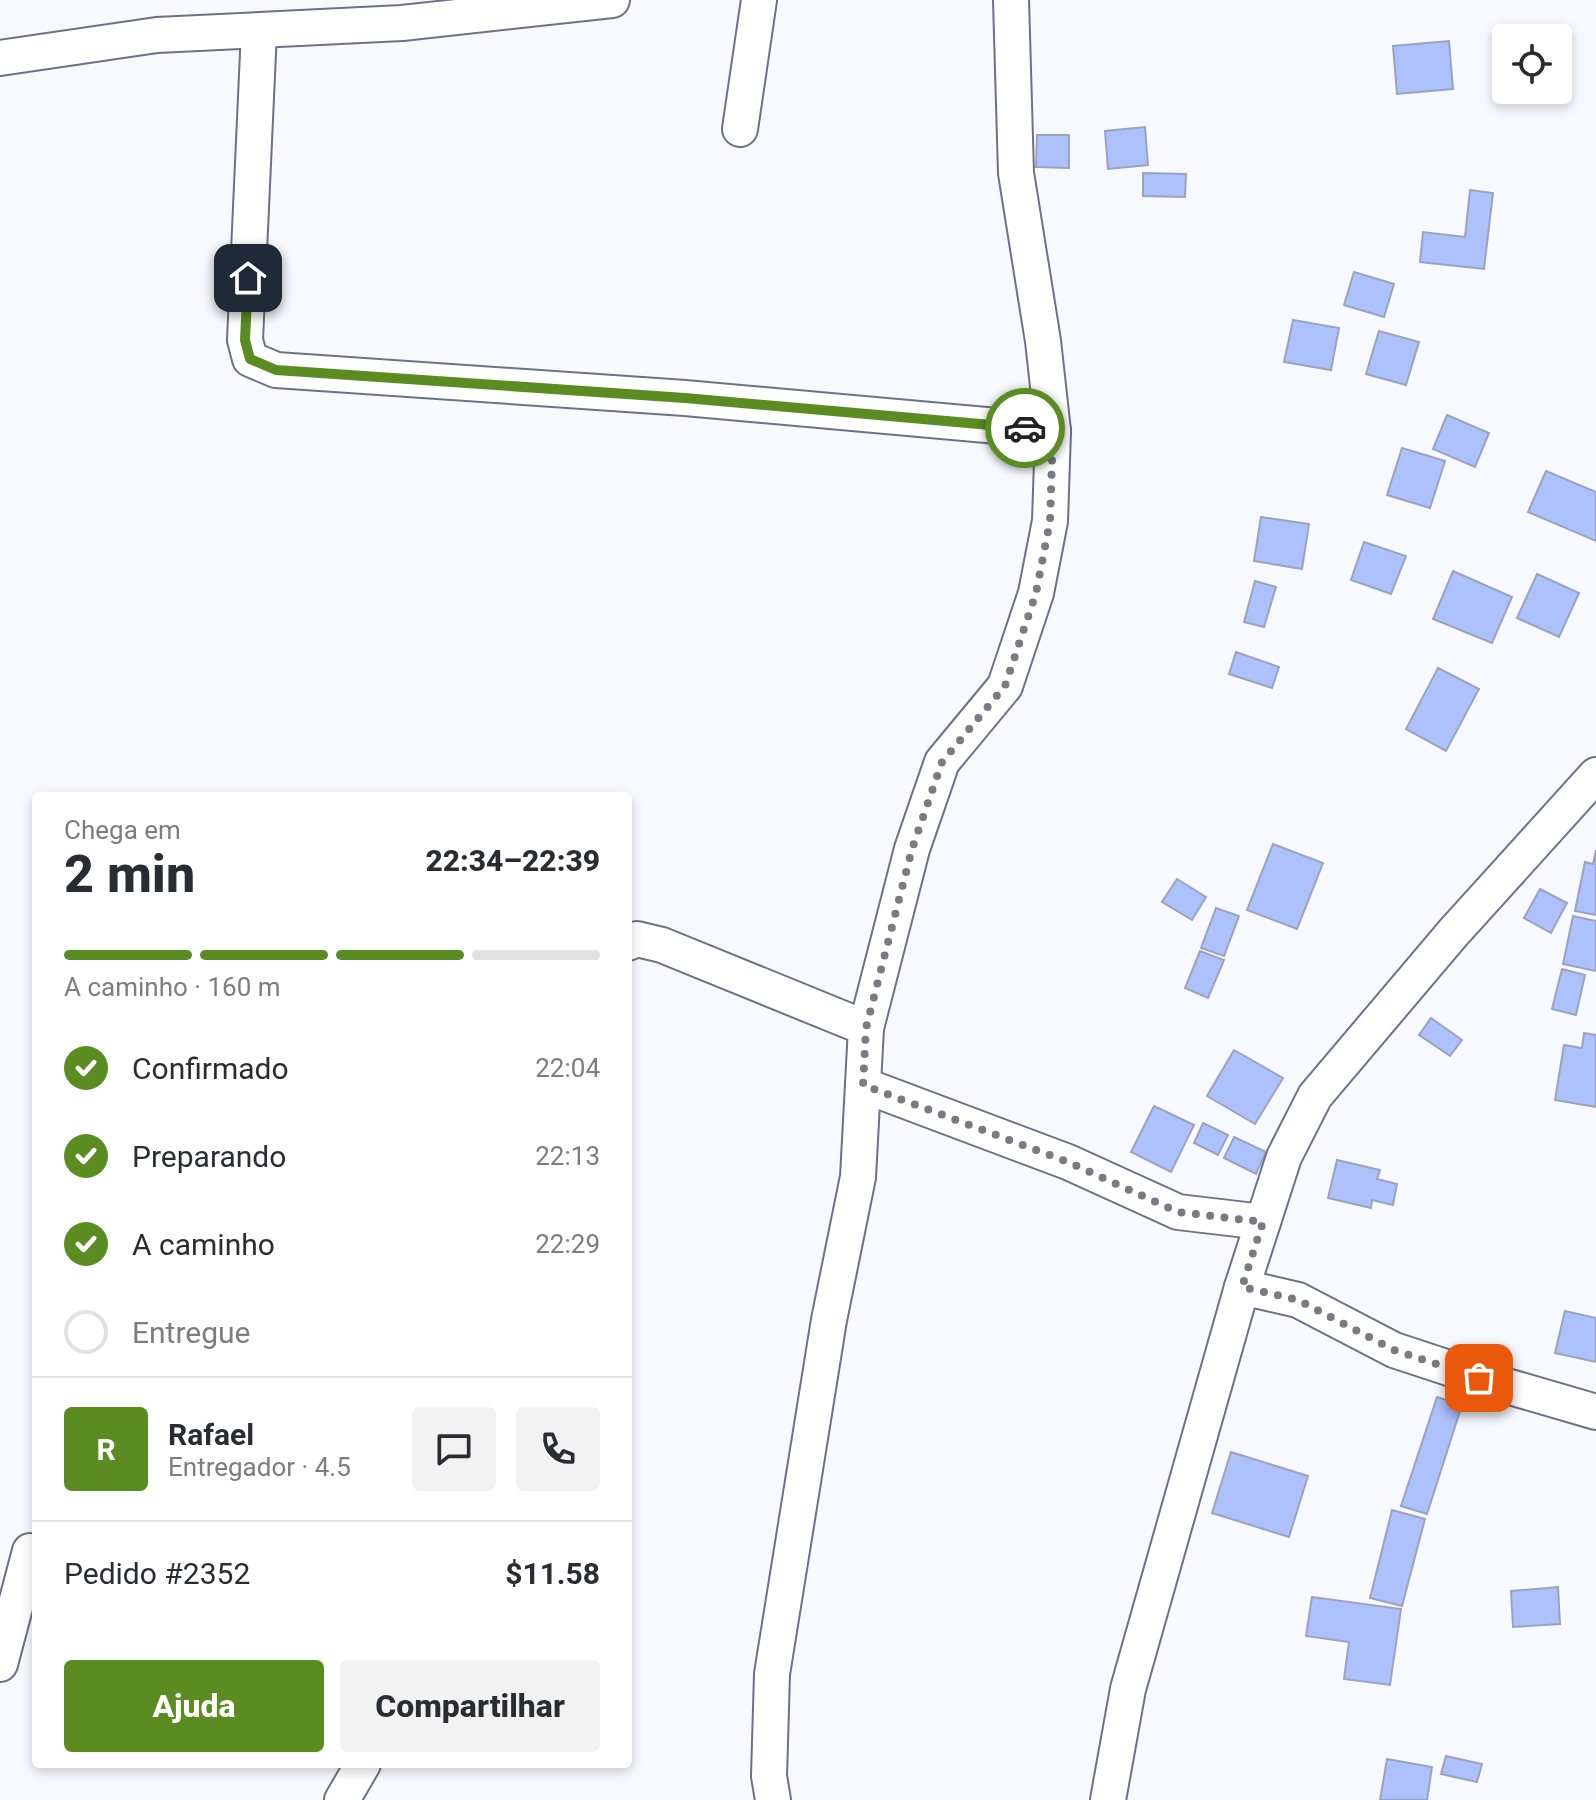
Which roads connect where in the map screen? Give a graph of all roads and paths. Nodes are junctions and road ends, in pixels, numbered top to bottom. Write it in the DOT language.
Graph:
graph roads {
  1 [pos="612,0"];
  2 [pos="759,0"];
  3 [pos="1011,0"];
  4 [pos="259,31"];
  5 [pos="0,58"];
  6 [pos="740,129"];
  7 [pos="1053,431"];
  8 [pos="1596,775"];
  9 [pos="632,941"];
  10 [pos="866,1028"];
  11 [pos="863,1085"];
  12 [pos="1263,1222"];
  13 [pos="1242,1287"];
  14 [pos="1596,1412"];
  15 [pos="22,1549"];
  16 [pos="0,1664"];
  17 [pos="361,1768"];
  18 [pos="342,1800"];
  19 [pos="773,1800"];
  20 [pos="1108,1800"];
  1 -- 4 [label="street"];
  2 -- 6 [label="street"];
  3 -- 7 [label="street"];
  4 -- 5 [label="street"];
  4 -- 7 [label="street"];
  7 -- 10 [label="street"];
  8 -- 12 [label="street"];
  9 -- 10 [label="street"];
  10 -- 11 [label="street"];
  11 -- 12 [label="street"];
  11 -- 19 [label="street"];
  12 -- 13 [label="street"];
  13 -- 14 [label="street"];
  13 -- 20 [label="street"];
  15 -- 16 [label="street"];
  17 -- 18 [label="street"];
}
